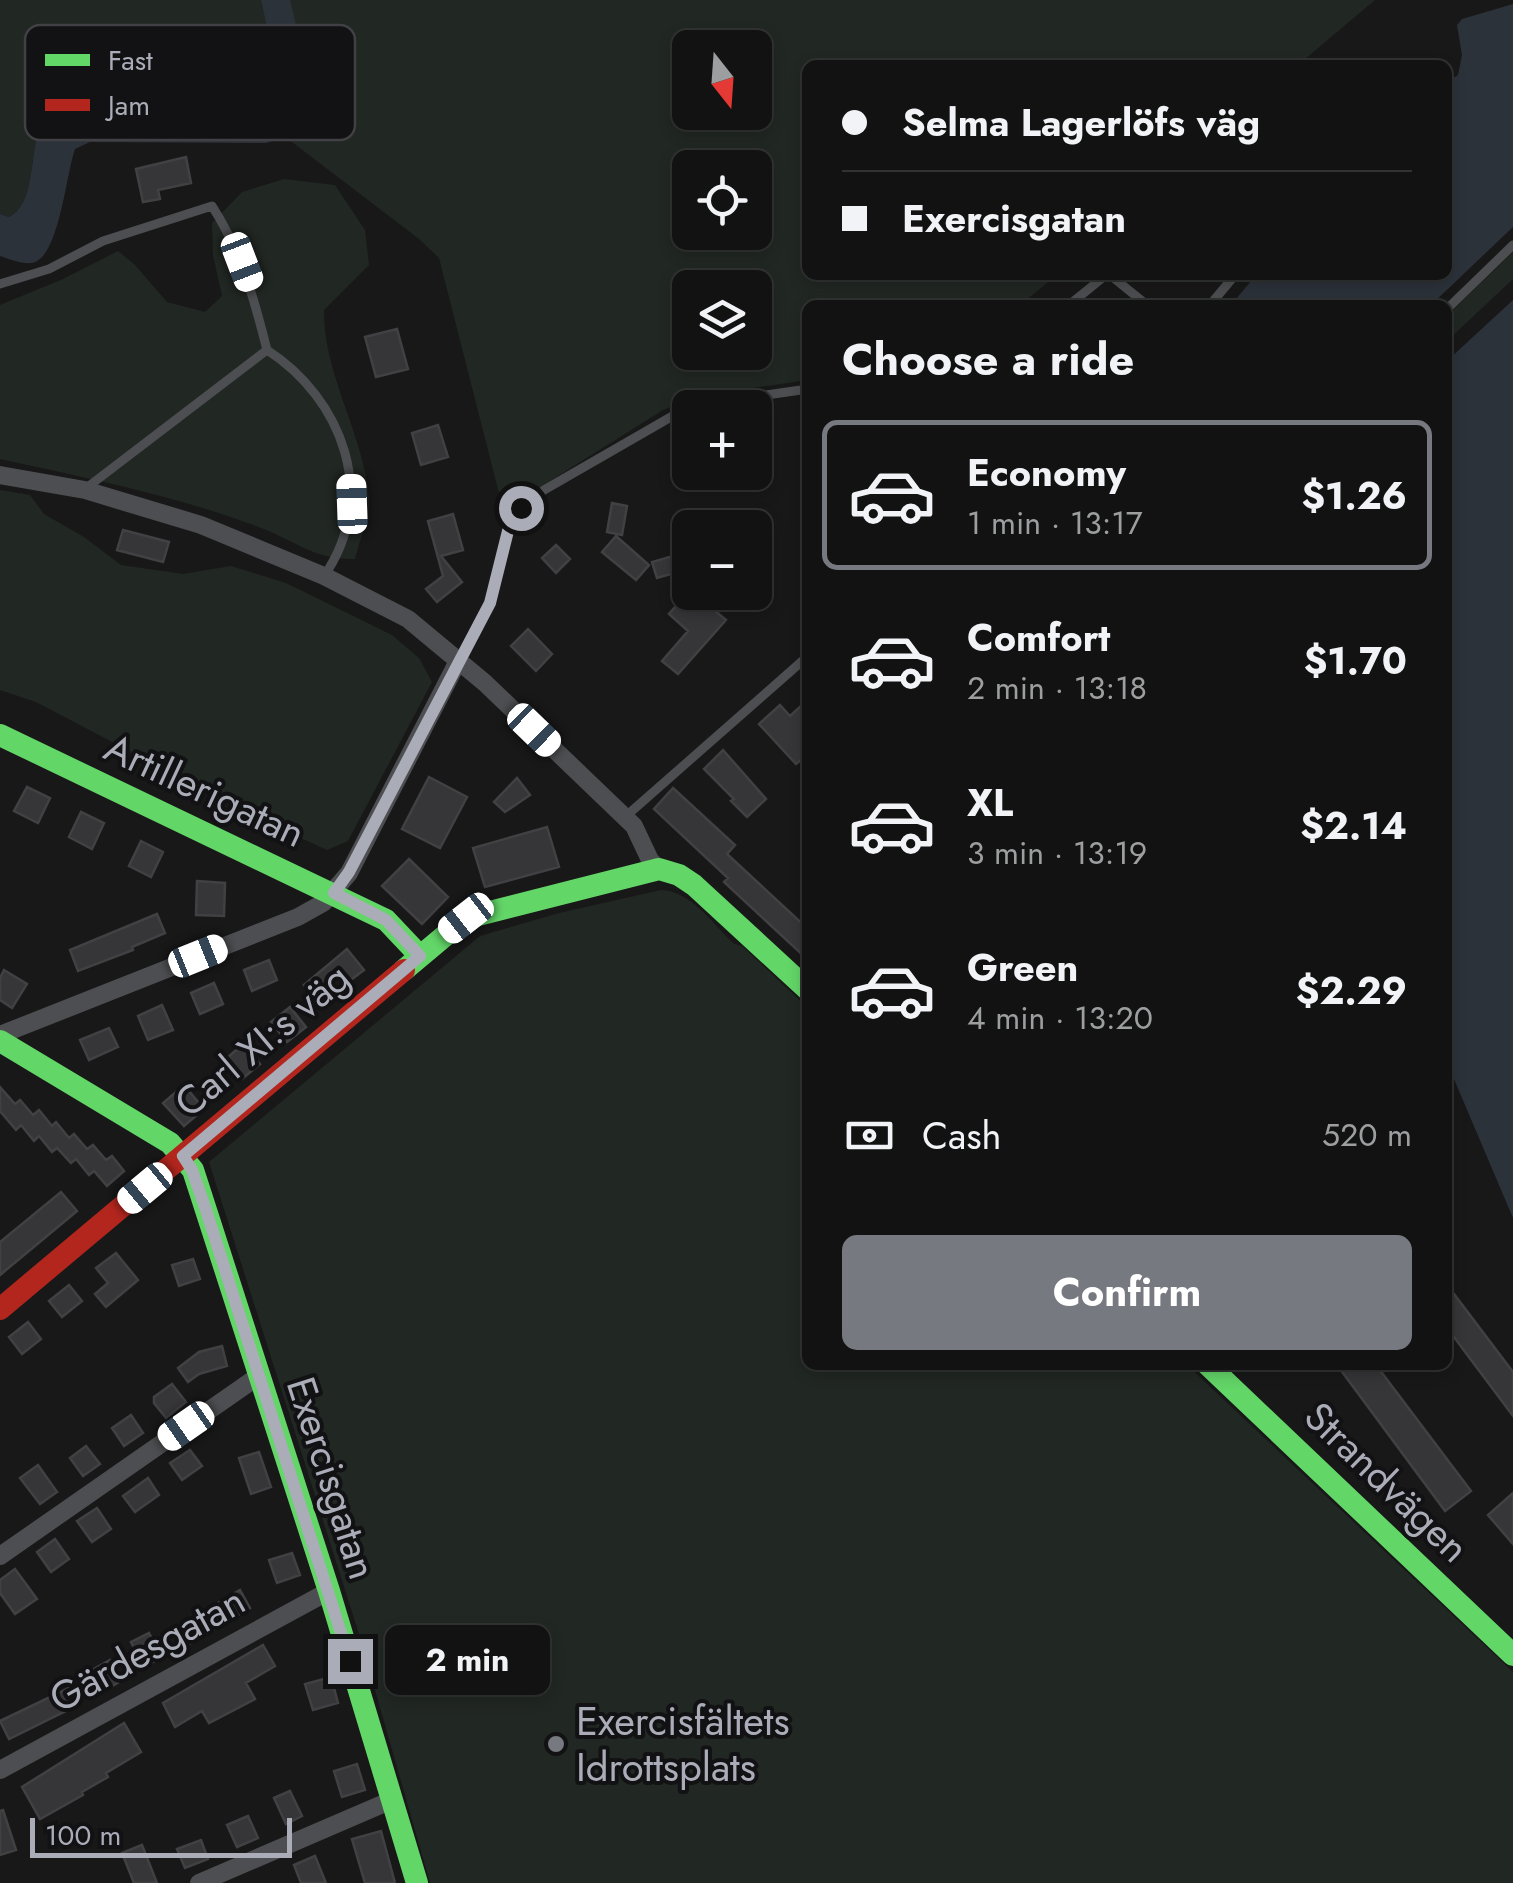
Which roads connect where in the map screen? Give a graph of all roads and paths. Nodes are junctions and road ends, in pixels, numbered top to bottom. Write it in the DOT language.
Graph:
graph roads {
  1 [pos="1513,245"];
  2 [pos="1102,280"];
  3 [pos="1114,280"];
  4 [pos="1231,280"];
  5 [pos="0,284"];
  6 [pos="1076,300"];
  7 [pos="1140,300"];
  8 [pos="1214,300"];
  9 [pos="1452,304"];
  10 [pos="267,350"];
  11 [pos="802,390"];
  12 [pos="0,475"];
  13 [pos="85,490"];
  14 [pos="324,576"];
  15 [pos="458,661"];
  16 [pos="802,661"];
  17 [pos="0,735"];
  18 [pos="625,817"];
  19 [pos="658,869"];
  20 [pos="334,893"];
  21 [pos="420,956"];
  22 [pos="802,984"];
  23 [pos="0,1038"];
  24 [pos="183,1156"];
  25 [pos="0,1309"];
  26 [pos="1213,1370"];
  27 [pos="260,1375"];
  28 [pos="0,1556"];
  29 [pos="329,1591"];
  30 [pos="1513,1655"];
  31 [pos="0,1770"];
  32 [pos="392,1800"];
  33 [pos="198,1883"];
  34 [pos="418,1883"];
  1 -- 9 [label="lane"];
  2 -- 6 [label="lane"];
  3 -- 7 [label="lane"];
  4 -- 8 [label="lane"];
  5 -- 10 [label="lane"];
  10 -- 13 [label="lane"];
  10 -- 14 [label="lane"];
  11 -- 15 [label="lane"];
  12 -- 13 [label="street"];
  13 -- 14 [label="street"];
  14 -- 15 [label="street"];
  15 -- 18 [label="street"];
  15 -- 20 [label="street"];
  16 -- 18 [label="lane"];
  17 -- 20 [label="street, Artillerigatan"];
  18 -- 19 [label="street"];
  19 -- 21 [label="street, Carl XI:s väg"];
  19 -- 22 [label="street"];
  20 -- 21 [label="street, Artillerigatan"];
  20 -- 23 [label="street"];
  21 -- 24 [label="street, Carl XI:s väg"];
  23 -- 24 [label="street"];
  24 -- 25 [label="street, Carl XI:s väg"];
  24 -- 27 [label="street, Exercisgatan"];
  26 -- 30 [label="street, Strandvägen"];
  27 -- 28 [label="street"];
  27 -- 29 [label="street, Exercisgatan"];
  29 -- 31 [label="street, Gärdesgatan"];
  29 -- 32 [label="street, Exercisgatan"];
  32 -- 33 [label="street"];
  32 -- 34 [label="street, Exercisgatan"];
}
